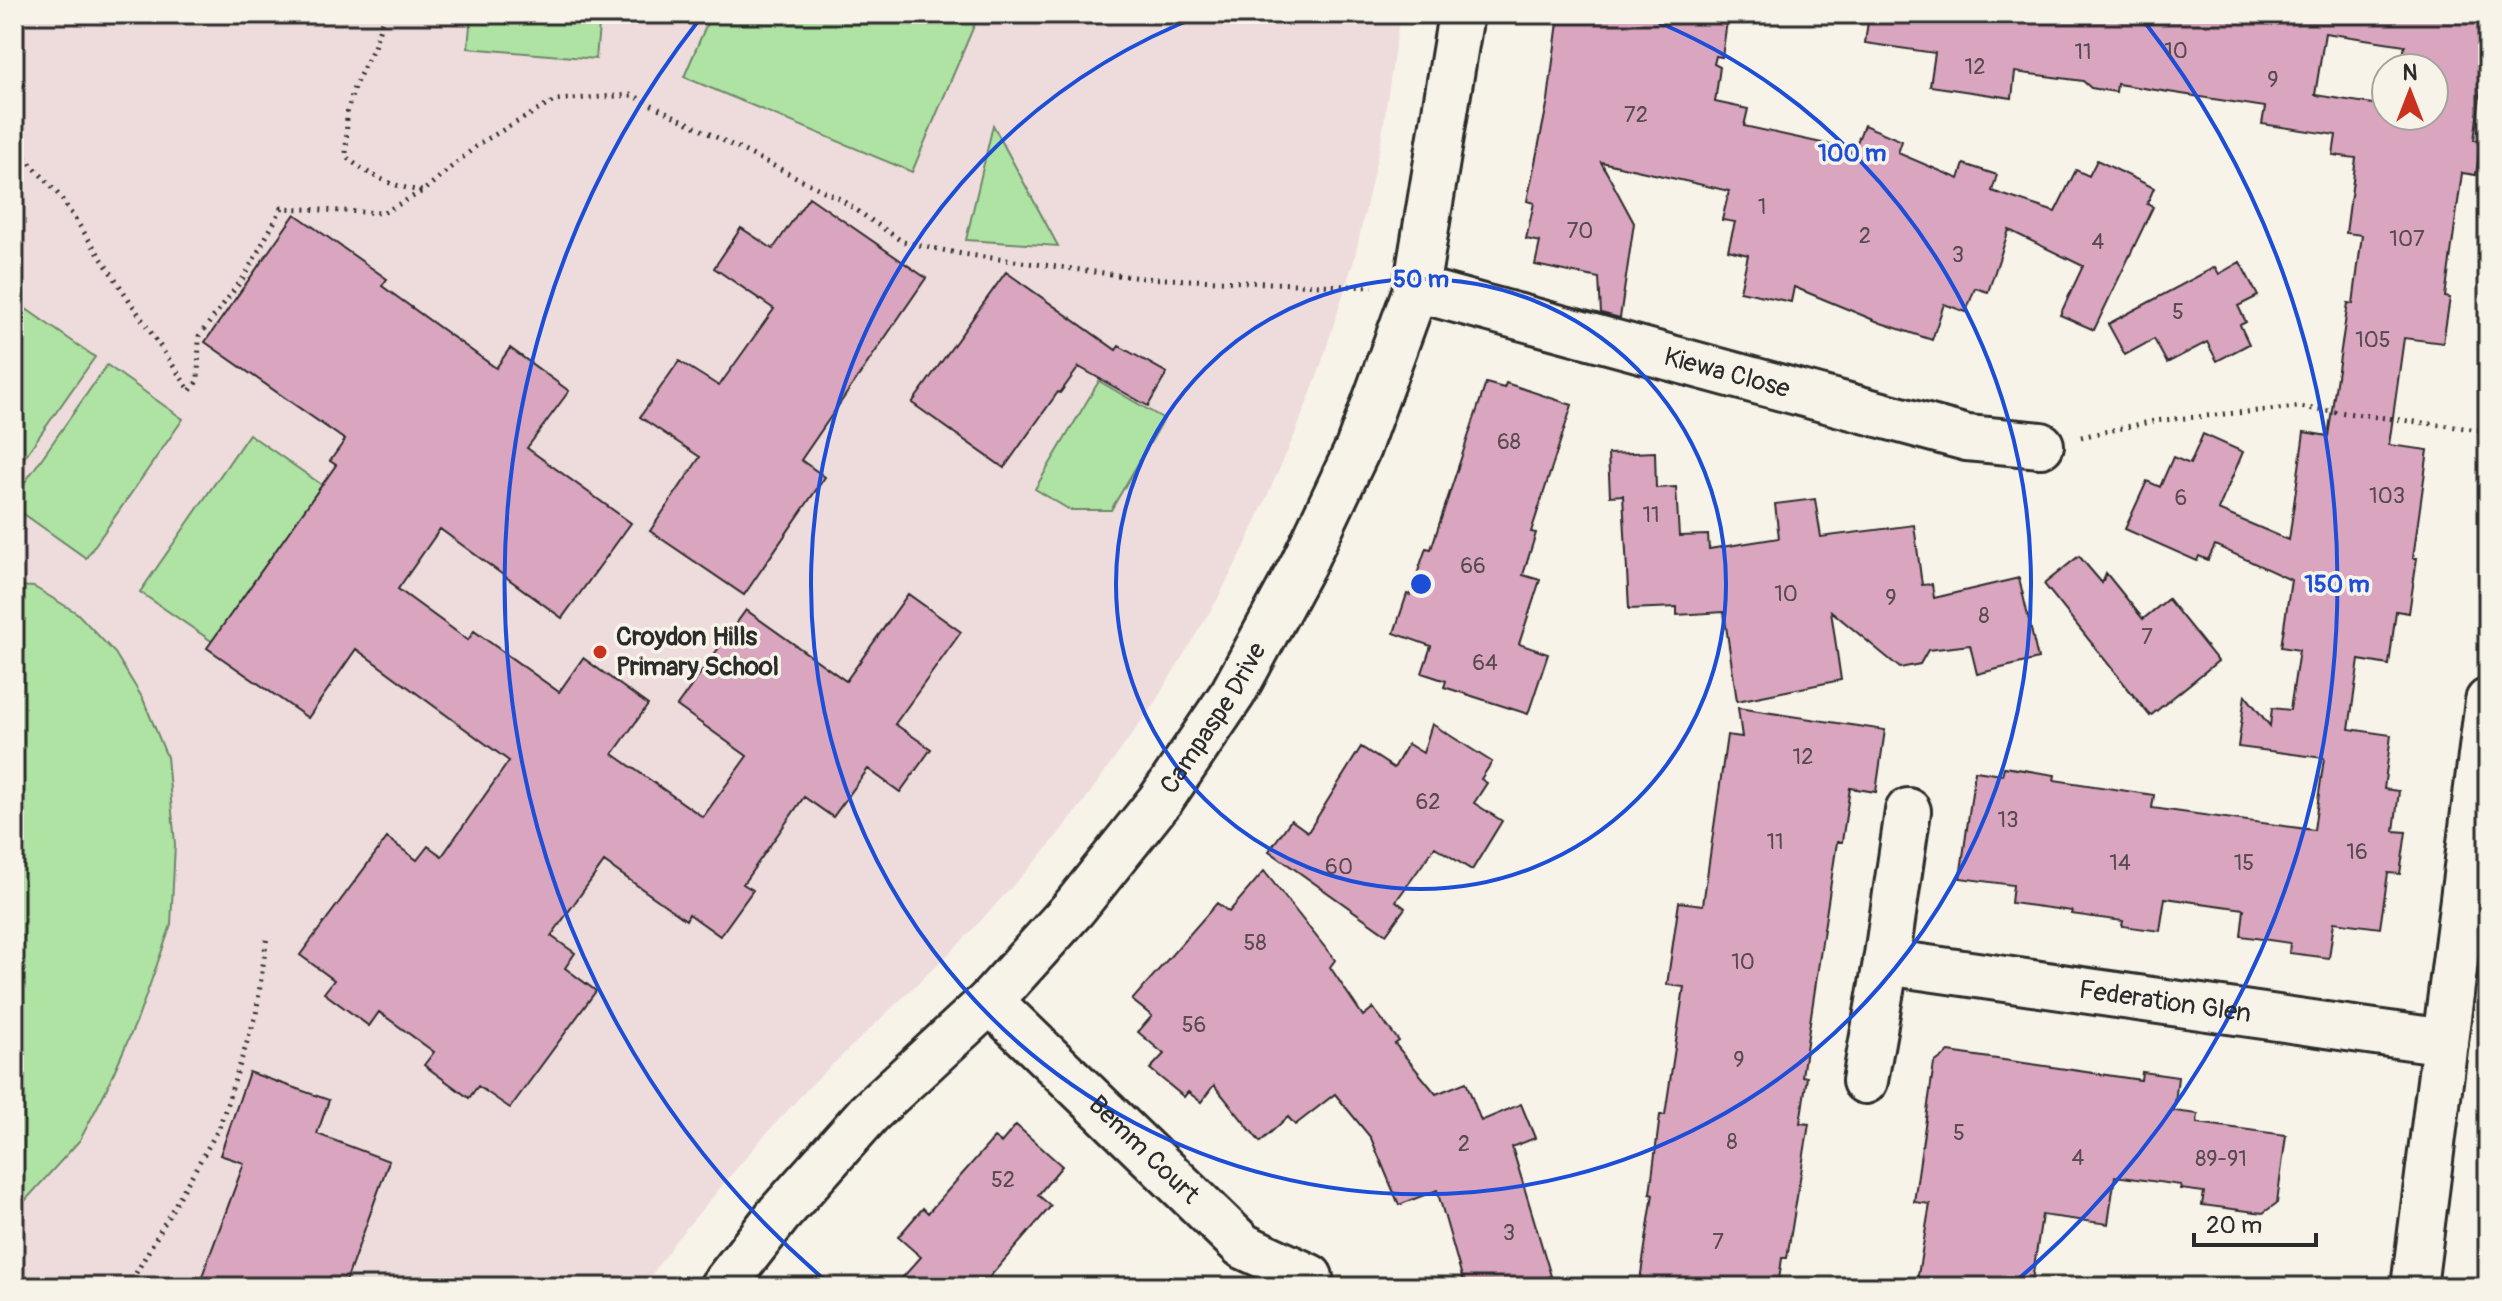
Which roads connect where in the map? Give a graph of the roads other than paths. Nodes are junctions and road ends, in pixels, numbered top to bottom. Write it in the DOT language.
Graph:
graph roads {
  1 [pos="1461,14"];
  2 [pos="1416,289"];
  3 [pos="2041,445"];
  4 [pos="2488,701"];
  5 [pos="1908,811"];
  6 [pos="1886,962"];
  7 [pos="990,1001"];
  8 [pos="2445,1042"];
  9 [pos="1865,1081"];
  10 [pos="1310,1277"];
  11 [pos="722,1287"];
  12 [pos="2414,1287"];
  1 -- 2 [label="street, Campaspe Drive"];
  2 -- 3 [label="street, Kiewa Close"];
  2 -- 7 [label="street, Campaspe Drive"];
  4 -- 8 [label="street"];
  5 -- 6 [label="street"];
  6 -- 8 [label="street, Federation Glen"];
  6 -- 9 [label="street"];
  7 -- 10 [label="street, Bemm Court"];
  7 -- 11 [label="street, Campaspe Drive"];
  8 -- 12 [label="street"];
}
